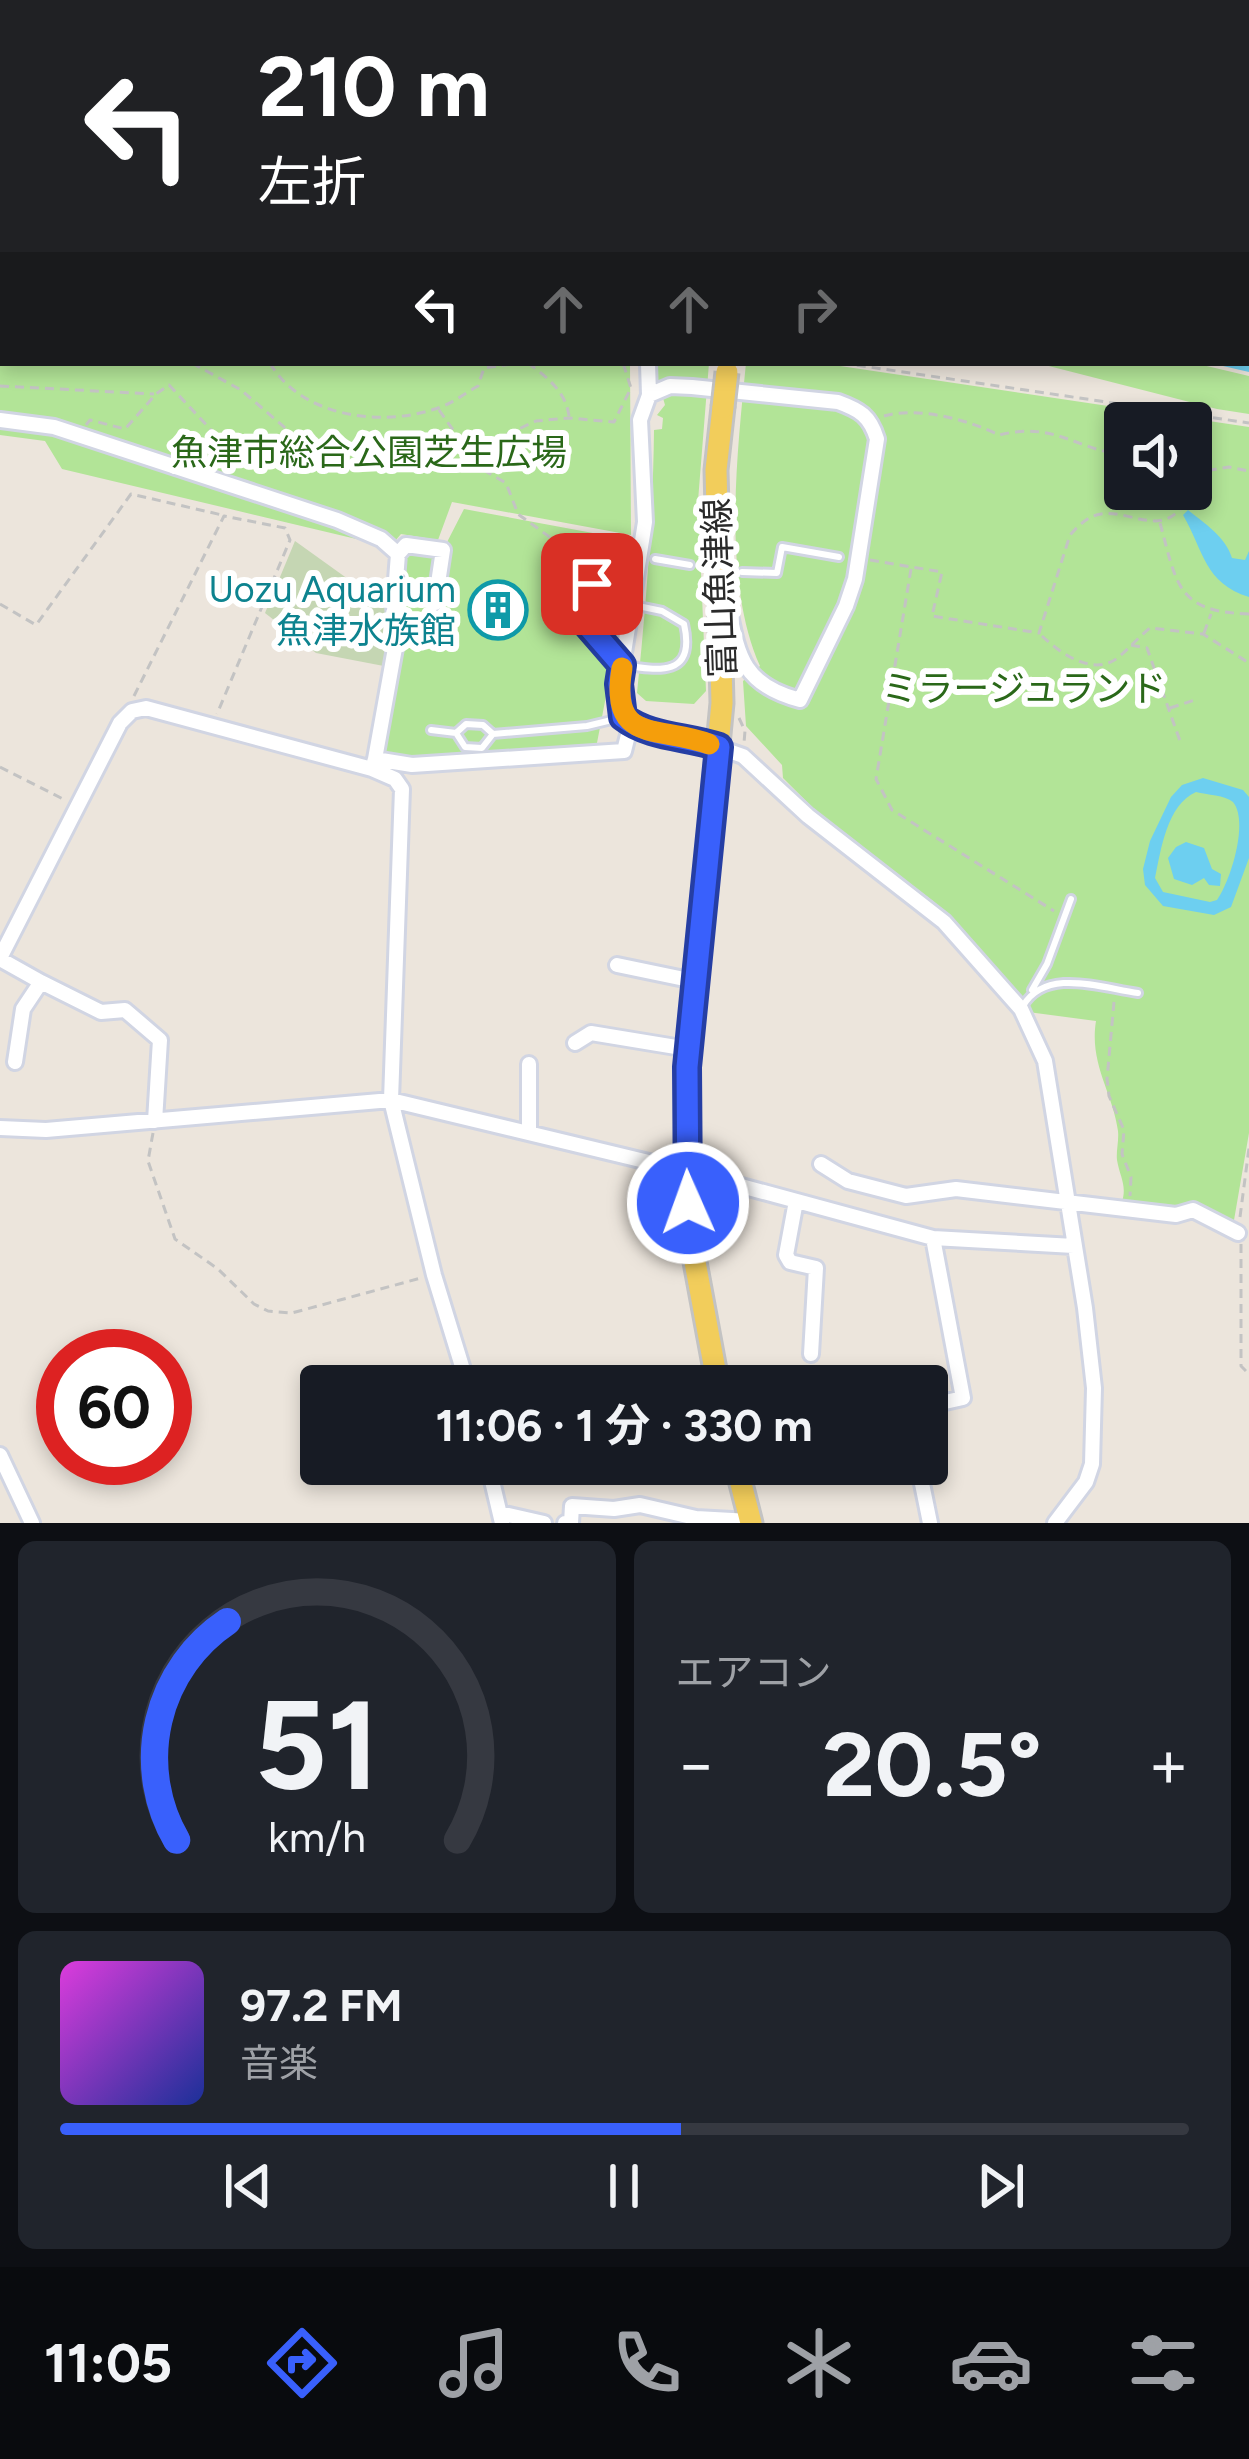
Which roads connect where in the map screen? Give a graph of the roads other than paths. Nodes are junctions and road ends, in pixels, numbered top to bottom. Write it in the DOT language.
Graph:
graph roads {
  1 [pos="649,366"];
  2 [pos="728,368"];
  3 [pos="649,395"];
  4 [pos="0,420"];
  5 [pos="716,548"];
  6 [pos="398,554"];
  7 [pos="839,557"];
  8 [pos="655,559"];
  9 [pos="690,565"];
  10 [pos="742,572"];
  11 [pos="634,598"];
  12 [pos="435,603"];
  13 [pos="622,665"];
  14 [pos="627,720"];
  15 [pos="431,730"];
  16 [pos="456,733"];
  17 [pos="493,734"];
  18 [pos="719,747"];
  19 [pos="373,764"];
  20 [pos="412,765"];
  21 [pos="402,789"];
  22 [pos="1071,899"];
  23 [pos="0,959"];
  24 [pos="617,965"];
  25 [pos="694,981"];
  26 [pos="41,982"];
  27 [pos="1030,993"];
  28 [pos="1138,993"];
  29 [pos="1021,1009"];
  30 [pos="575,1043"];
  31 [pos="688,1049"];
  32 [pos="15,1061"];
  33 [pos="529,1064"];
  34 [pos="391,1100"];
  35 [pos="155,1121"];
  36 [pos="0,1128"];
  37 [pos="529,1133"];
  38 [pos="820,1164"];
  39 [pos="686,1172"];
  40 [pos="796,1202"];
  41 [pos="1068,1203"];
  42 [pos="1238,1233"];
  43 [pos="934,1238"];
  44 [pos="1074,1246"];
  45 [pos="811,1354"];
  46 [pos="462,1365"];
  47 [pos="714,1365"];
  48 [pos="948,1401"];
  49 [pos="0,1455"];
  50 [pos="493,1485"];
  51 [pos="741,1485"];
  52 [pos="922,1485"];
  53 [pos="501,1518"];
  54 [pos="751,1522"];
  55 [pos="32,1523"];
  56 [pos="544,1523"];
  57 [pos="565,1523"];
  58 [pos="930,1523"];
  59 [pos="1055,1523"];
  1 -- 3 [label="street"];
  2 -- 5 [label="main road, 富山魚津線, bridge"];
  3 -- 5 [label="street"];
  3 -- 11 [label="street"];
  4 -- 6 [label="street"];
  5 -- 18 [label="main road, 富山魚津線"];
  6 -- 12 [label="street"];
  6 -- 19 [label="street"];
  7 -- 10 [label="lane"];
  8 -- 9 [label="lane"];
  11 -- 13 [label="street"];
  11 -- 13 [label="lane"];
  11 -- 13 [label="lane"];
  13 -- 14 [label="street"];
  14 -- 17 [label="lane"];
  14 -- 18 [label="street"];
  14 -- 20 [label="street"];
  15 -- 16 [label="lane"];
  16 -- 17 [label="lane"];
  16 -- 17 [label="lane"];
  18 -- 25 [label="main road, 富山魚津線"];
  18 -- 29 [label="street"];
  19 -- 20 [label="street"];
  19 -- 21 [label="street"];
  19 -- 23 [label="street"];
  20 -- 21 [label="street"];
  21 -- 34 [label="street"];
  22 -- 27 [label="lane"];
  23 -- 26 [label="street"];
  24 -- 25 [label="street"];
  25 -- 31 [label="main road, 富山魚津線"];
  26 -- 32 [label="street"];
  26 -- 35 [label="street"];
  27 -- 28 [label="lane"];
  27 -- 29 [label="lane"];
  29 -- 41 [label="street"];
  30 -- 31 [label="street"];
  31 -- 39 [label="main road, 富山魚津線"];
  33 -- 37 [label="street"];
  34 -- 35 [label="street"];
  34 -- 37 [label="street"];
  34 -- 46 [label="street"];
  35 -- 36 [label="street"];
  37 -- 39 [label="street"];
  38 -- 41 [label="street"];
  39 -- 40 [label="street"];
  39 -- 47 [label="main road, 富山魚津線"];
  40 -- 43 [label="street"];
  40 -- 45 [label="street"];
  41 -- 42 [label="street"];
  41 -- 44 [label="street"];
  43 -- 44 [label="street"];
  43 -- 48 [label="street"];
  44 -- 59 [label="street"];
  49 -- 55 [label="street"];
  50 -- 53 [label="street"];
  51 -- 54 [label="main road"];
  52 -- 58 [label="street"];
  53 -- 56 [label="street"];
  54 -- 57 [label="street"];
}
